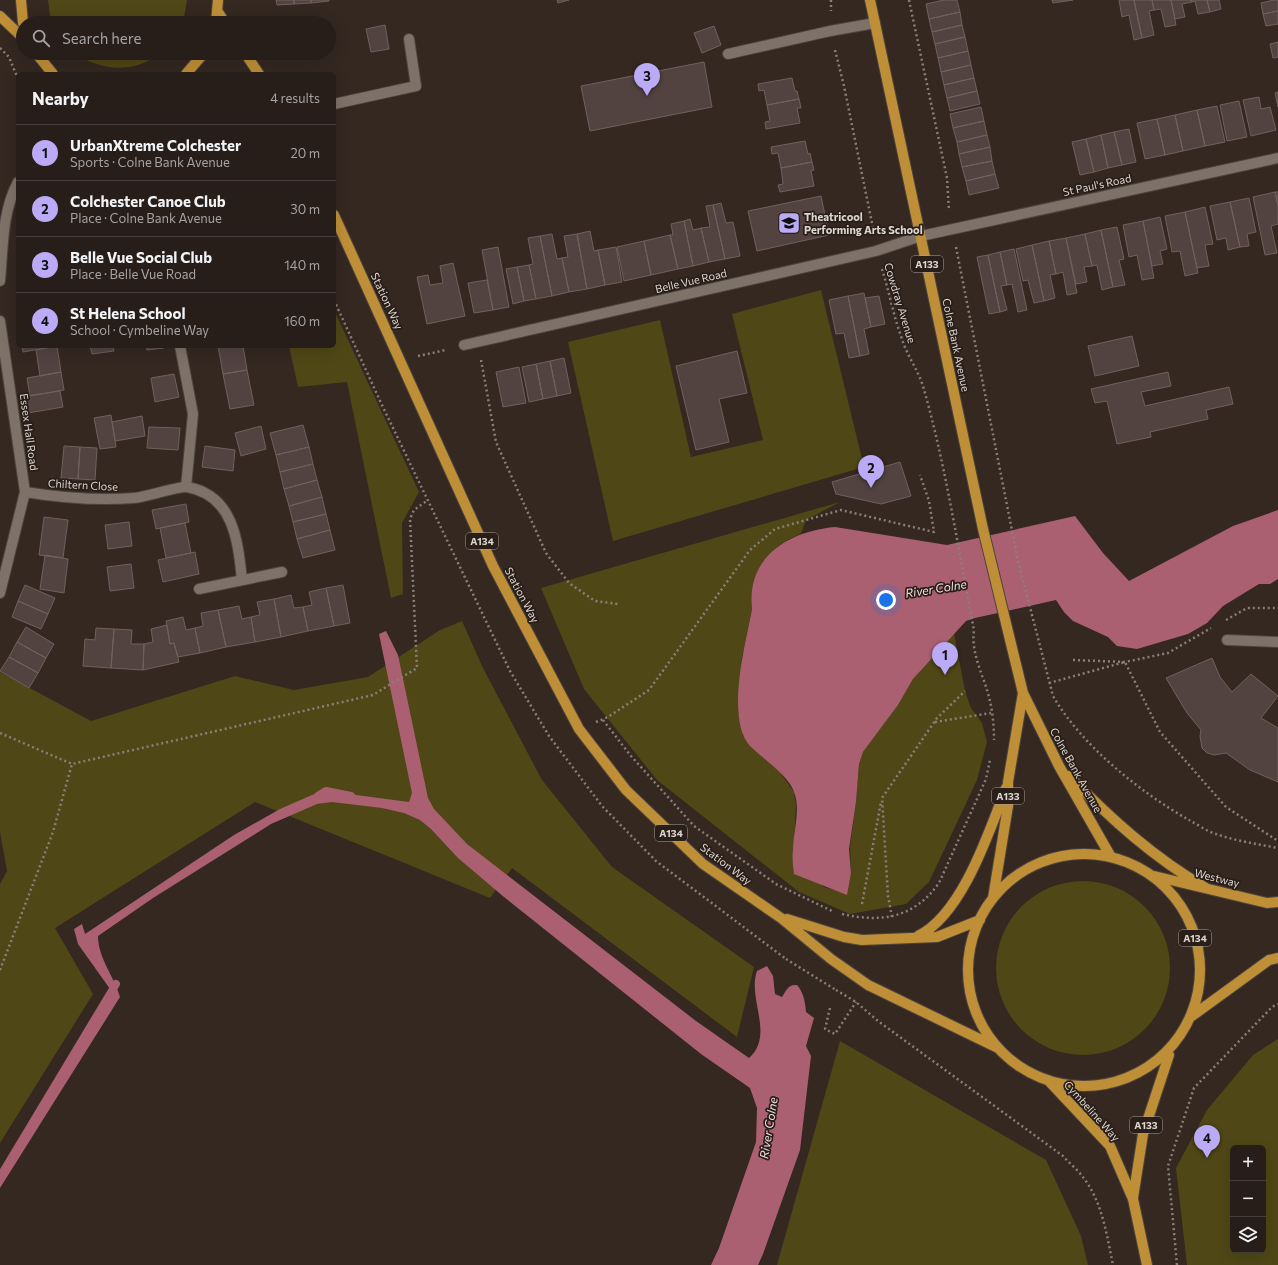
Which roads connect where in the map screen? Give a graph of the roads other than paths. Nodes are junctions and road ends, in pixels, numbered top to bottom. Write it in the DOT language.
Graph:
graph roads {
  1 [pos="21,0"];
  2 [pos="218,0"];
  3 [pos="870,0"];
  4 [pos="218,12"];
  5 [pos="0,16"];
  6 [pos="22,16"];
  7 [pos="217,16"];
  8 [pos="221,16"];
  9 [pos="875,23"];
  10 [pos="16,31"];
  11 [pos="409,39"];
  12 [pos="728,54"];
  13 [pos="41,60"];
  14 [pos="199,60"];
  15 [pos="250,60"];
  16 [pos="49,72"];
  17 [pos="190,72"];
  18 [pos="258,72"];
  19 [pos="336,104"];
  20 [pos="1278,158"];
  21 [pos="16,187"];
  22 [pos="336,219"];
  23 [pos="921,236"];
  24 [pos="0,281"];
  25 [pos="0,321"];
  26 [pos="464,345"];
  27 [pos="180,348"];
  28 [pos="186,487"];
  29 [pos="25,492"];
  30 [pos="282,572"];
  31 [pos="242,580"];
  32 [pos="198,589"];
  33 [pos="0,593"];
  34 [pos="1227,640"];
  35 [pos="1278,642"];
  36 [pos="1023,693"];
  37 [pos="1059,766"];
  38 [pos="1008,782"];
  39 [pos="1111,857"];
  40 [pos="1150,875"];
  41 [pos="1206,888"];
  42 [pos="993,898"];
  43 [pos="1278,902"];
  44 [pos="781,918"];
  45 [pos="980,920"];
  46 [pos="913,939"];
  47 [pos="1278,958"];
  48 [pos="1192,1016"];
  49 [pos="998,1048"];
  50 [pos="1169,1055"];
  51 [pos="1048,1080"];
  52 [pos="1133,1199"];
  53 [pos="1146,1261"];
  1 -- 6 [label="main road"];
  2 -- 4 [label="main road"];
  3 -- 9 [label="main road, Colne Bank Avenue / A133"];
  4 -- 7 [label="main road"];
  4 -- 8 [label="main road"];
  5 -- 10 [label="main road"];
  9 -- 12 [label="street"];
  9 -- 23 [label="main road, Colne Bank Avenue / A133"];
  11 -- 19 [label="street"];
  13 -- 16 [label="main road"];
  14 -- 17 [label="main road"];
  15 -- 18 [label="main road"];
  20 -- 23 [label="street, St Paul's Road"];
  21 -- 24 [label="street"];
  22 -- 44 [label="main road, Station Way / A134"];
  23 -- 26 [label="street, Belle Vue Road"];
  23 -- 36 [label="main road, Colne Bank Avenue / A133"];
  25 -- 29 [label="street, Essex Hall Road"];
  27 -- 28 [label="street"];
  28 -- 29 [label="street, Chiltern Close"];
  28 -- 31 [label="street"];
  29 -- 33 [label="street, Essex Hall Road"];
  30 -- 31 [label="street"];
  31 -- 32 [label="street"];
  34 -- 35 [label="street"];
  36 -- 37 [label="main road, Colne Bank Avenue / A133"];
  36 -- 38 [label="main road, Colne Bank Avenue / A133"];
  37 -- 39 [label="main road, Colne Bank Avenue / A133"];
  37 -- 41 [label="main road"];
  38 -- 42 [label="main road, Colne Bank Avenue / A133"];
  38 -- 46 [label="main road"];
  39 -- 40 [label="main road, A134"];
  39 -- 42 [label="main road, A134"];
  40 -- 41 [label="main road, Westway / A134"];
  40 -- 48 [label="main road, A134"];
  41 -- 43 [label="main road, Westway / A134"];
  42 -- 45 [label="main road, A134"];
  44 -- 46 [label="main road, Station Way / A134"];
  44 -- 49 [label="main road, Station Way / A134"];
  45 -- 46 [label="main road, Station Way / A134"];
  45 -- 49 [label="main road, A134"];
  47 -- 48 [label="main road, A134"];
  48 -- 50 [label="main road, A134"];
  49 -- 51 [label="main road, A134"];
  50 -- 51 [label="main road, A134"];
  50 -- 52 [label="main road, A133"];
  51 -- 52 [label="main road, Cymbeline Way / A133"];
  52 -- 53 [label="main road, A133"];
}
